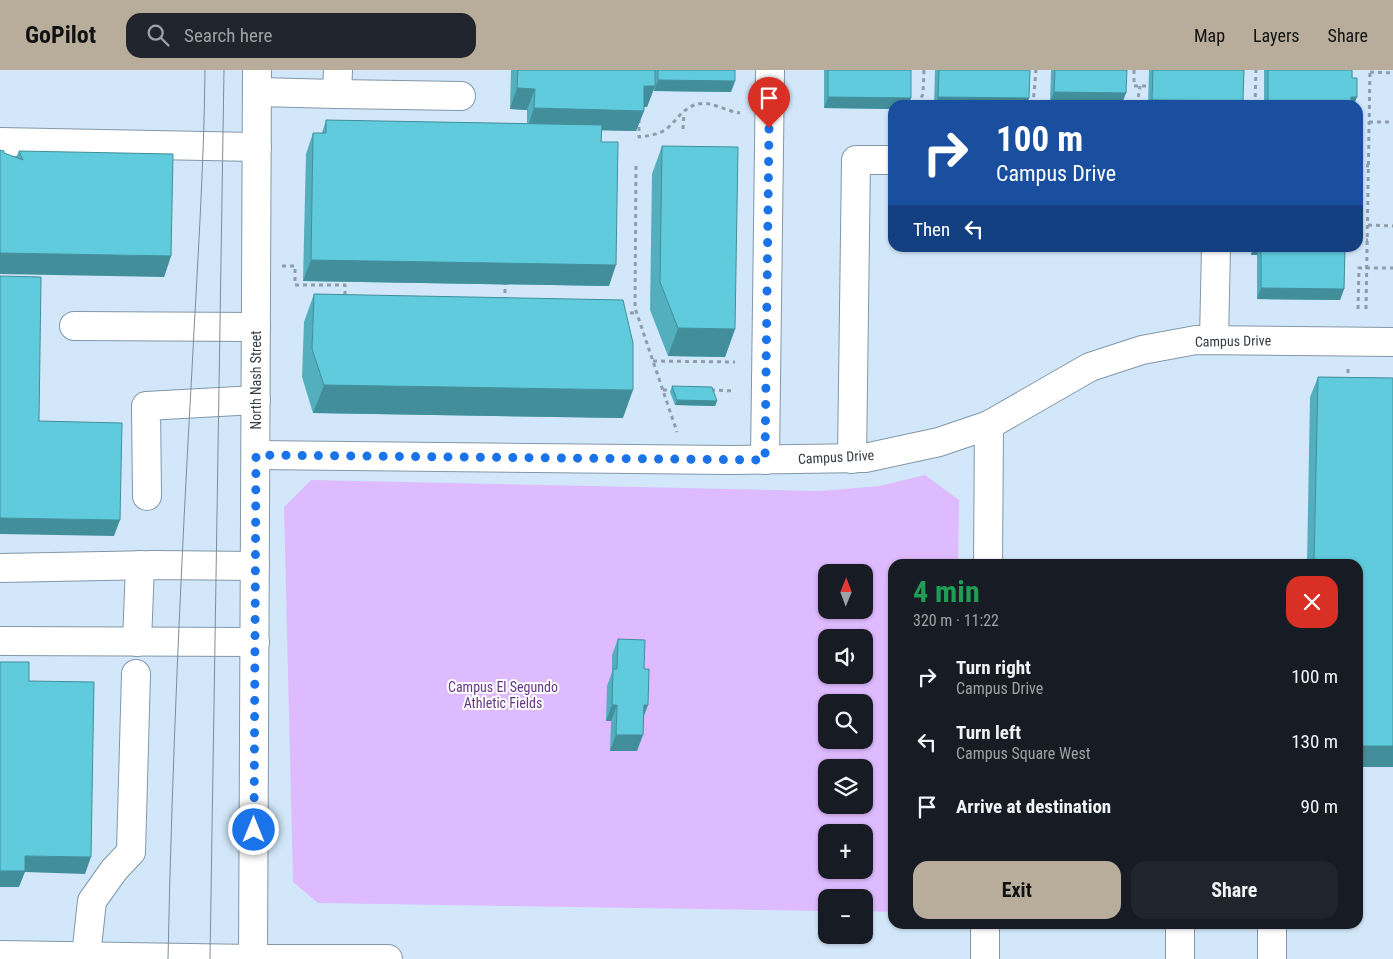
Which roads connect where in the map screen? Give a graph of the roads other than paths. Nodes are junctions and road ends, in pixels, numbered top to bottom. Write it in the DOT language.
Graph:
graph roads {
  1 [pos="770,70"];
  2 [pos="257,81"];
  3 [pos="337,82"];
  4 [pos="461,96"];
  5 [pos="0,142"];
  6 [pos="257,147"];
  7 [pos="888,160"];
  8 [pos="1216,252"];
  9 [pos="74,326"];
  10 [pos="256,326"];
  11 [pos="1214,340"];
  12 [pos="1393,342"];
  13 [pos="256,400"];
  14 [pos="989,425"];
  15 [pos="256,455"];
  16 [pos="852,459"];
  17 [pos="765,460"];
  18 [pos="147,496"];
  19 [pos="988,559"];
  20 [pos="140,565"];
  21 [pos="255,566"];
  22 [pos="0,568"];
  23 [pos="0,641"];
  24 [pos="136,642"];
  25 [pos="255,642"];
  26 [pos="136,674"];
  27 [pos="985,929"];
  28 [pos="1180,929"];
  29 [pos="1272,929"];
  30 [pos="0,955"];
  31 [pos="86,956"];
  32 [pos="254,959"];
  33 [pos="388,959"];
  34 [pos="985,959"];
  35 [pos="1180,959"];
  36 [pos="1272,959"];
  1 -- 17 [label="street"];
  2 -- 3 [label="street"];
  2 -- 6 [label="street, North Nash Street"];
  3 -- 4 [label="street"];
  5 -- 6 [label="street"];
  6 -- 10 [label="street, North Nash Street"];
  7 -- 16 [label="street"];
  8 -- 11 [label="street"];
  9 -- 10 [label="street"];
  10 -- 13 [label="street, North Nash Street"];
  11 -- 12 [label="street, Campus Drive"];
  11 -- 14 [label="street, Campus Drive"];
  13 -- 15 [label="street, North Nash Street"];
  13 -- 18 [label="street"];
  14 -- 16 [label="street, Campus Drive"];
  14 -- 19 [label="street"];
  15 -- 17 [label="street, Campus Drive"];
  15 -- 21 [label="street, North Nash Street"];
  16 -- 17 [label="street, Campus Drive"];
  20 -- 21 [label="street"];
  20 -- 22 [label="street"];
  20 -- 24 [label="street"];
  21 -- 25 [label="street, North Nash Street"];
  23 -- 24 [label="street"];
  24 -- 25 [label="street"];
  25 -- 32 [label="street, North Nash Street"];
  26 -- 31 [label="street"];
  27 -- 34 [label="street"];
  28 -- 35 [label="street"];
  29 -- 36 [label="street"];
  30 -- 31 [label="street"];
  31 -- 32 [label="street"];
  32 -- 33 [label="street"];
}
